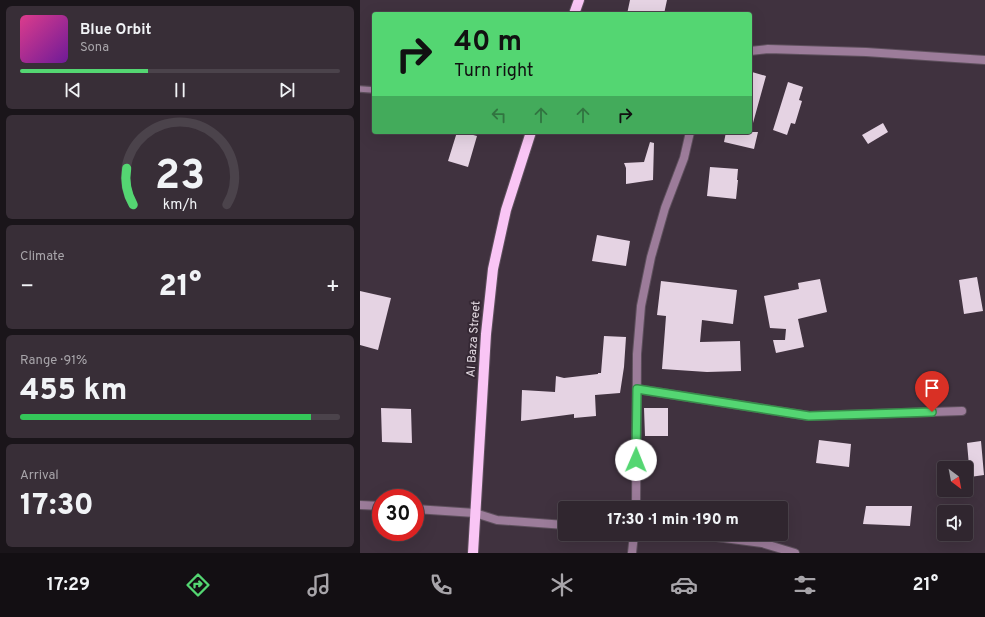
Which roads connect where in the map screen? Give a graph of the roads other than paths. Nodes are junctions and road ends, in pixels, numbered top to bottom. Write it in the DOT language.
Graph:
graph roads {
  1 [pos="579,0"];
  2 [pos="575,12"];
  3 [pos="752,51"];
  4 [pos="985,60"];
  5 [pos="360,89"];
  6 [pos="372,90"];
  7 [pos="530,134"];
  8 [pos="690,134"];
  9 [pos="637,389"];
  10 [pos="962,411"];
  11 [pos="636,501"];
  12 [pos="360,505"];
  13 [pos="372,506"];
  14 [pos="424,510"];
  15 [pos="475,513"];
  16 [pos="558,524"];
  17 [pos="633,541"];
  18 [pos="747,541"];
  19 [pos="473,553"];
  20 [pos="632,553"];
  21 [pos="795,553"];
  1 -- 2 [label="main road"];
  3 -- 4 [label="street"];
  5 -- 6 [label="lane"];
  7 -- 15 [label="main road, Al Baza Street"];
  8 -- 9 [label="street"];
  9 -- 10 [label="street"];
  9 -- 11 [label="street"];
  12 -- 13 [label="street"];
  14 -- 15 [label="street"];
  15 -- 16 [label="street"];
  15 -- 19 [label="main road, Al Baza Street"];
  17 -- 20 [label="street"];
  18 -- 21 [label="street"];
}
